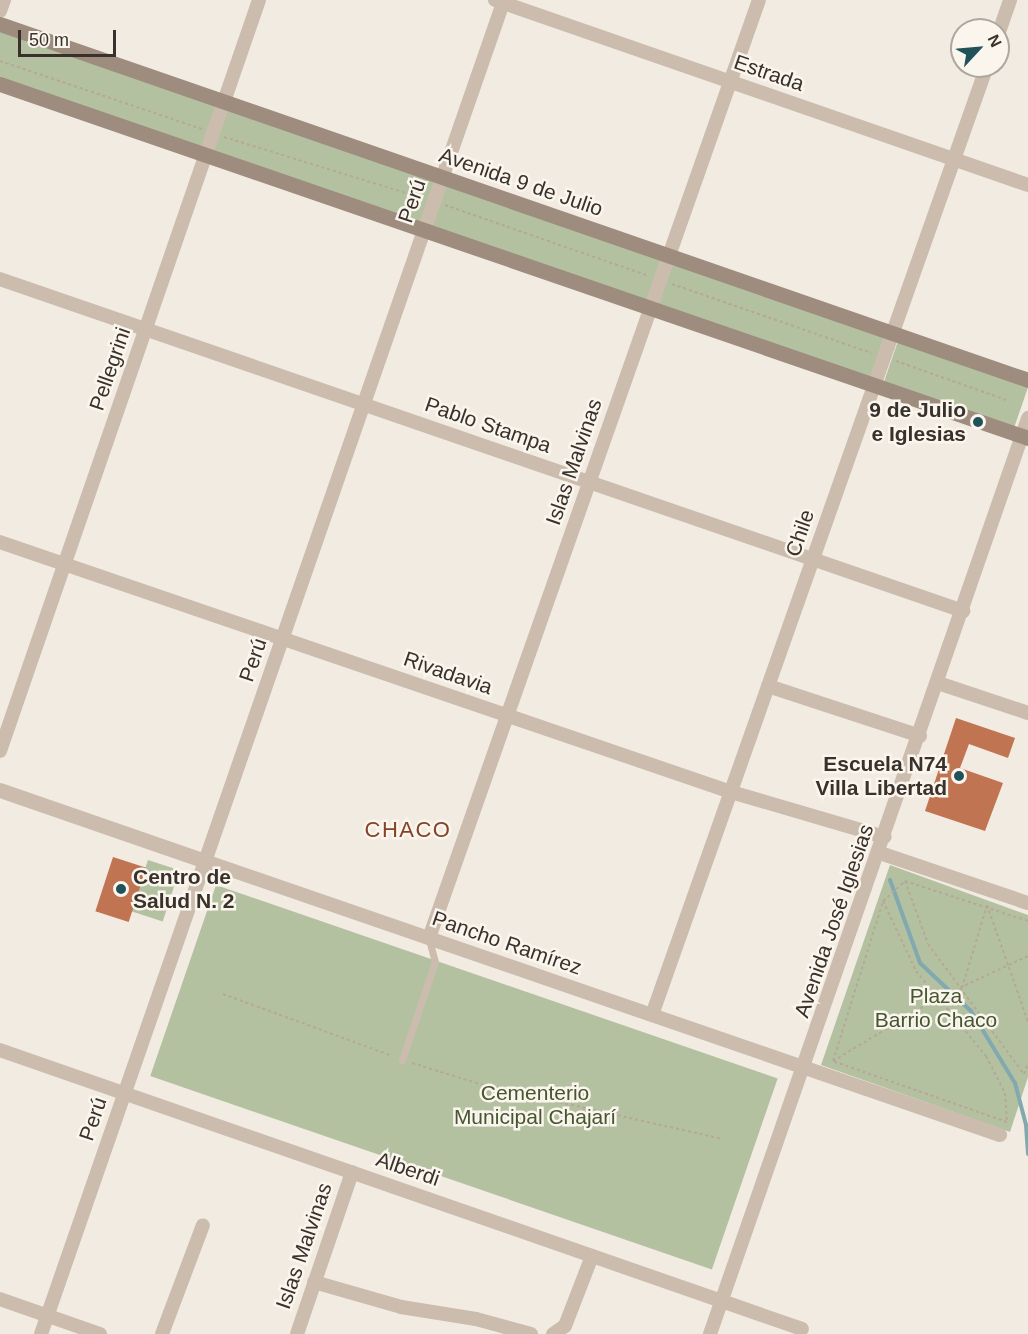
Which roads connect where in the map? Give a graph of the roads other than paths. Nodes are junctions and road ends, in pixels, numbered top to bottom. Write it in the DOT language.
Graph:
graph roads {
  1 [pos="4,0"];
  2 [pos="259,0"];
  3 [pos="759,0"];
  4 [pos="1010,0"];
  5 [pos="501,1"];
  6 [pos="0,11"];
  7 [pos="1004,18"];
  8 [pos="0,24"];
  9 [pos="983,78"];
  10 [pos="730,81"];
  11 [pos="0,84"];
  12 [pos="224,102"];
  13 [pos="206,155"];
  14 [pos="954,159"];
  15 [pos="442,177"];
  16 [pos="1028,185"];
  17 [pos="424,231"];
  18 [pos="669,256"];
  19 [pos="0,279"];
  20 [pos="650,309"];
  21 [pos="146,329"];
  22 [pos="893,333"];
  23 [pos="1028,380"];
  24 [pos="874,386"];
  25 [pos="364,404"];
  26 [pos="1028,418"];
  27 [pos="1025,438"];
  28 [pos="590,482"];
  29 [pos="0,542"];
  30 [pos="813,559"];
  31 [pos="64,564"];
  32 [pos="963,611"];
  33 [pos="282,639"];
  34 [pos="938,683"];
  35 [pos="768,686"];
  36 [pos="1028,713"];
  37 [pos="507,716"];
  38 [pos="920,736"];
  39 [pos="0,751"];
  40 [pos="0,790"];
  41 [pos="731,792"];
  42 [pos="885,837"];
  43 [pos="879,853"];
  44 [pos="205,861"];
  45 [pos="1028,903"];
  46 [pos="429,938"];
  47 [pos="652,1015"];
  48 [pos="0,1050"];
  49 [pos="402,1060"];
  50 [pos="805,1068"];
  51 [pos="124,1093"];
  52 [pos="1000,1136"];
  53 [pos="352,1172"];
  54 [pos="203,1225"];
  55 [pos="592,1256"];
  56 [pos="315,1282"];
  57 [pos="0,1299"];
  58 [pos="722,1299"];
  59 [pos="47,1316"];
  60 [pos="802,1329"];
  61 [pos="41,1334"];
  62 [pos="100,1334"];
  63 [pos="162,1334"];
  64 [pos="297,1334"];
  65 [pos="531,1334"];
  66 [pos="553,1334"];
  67 [pos="710,1334"];
  1 -- 6 [label="street"];
  2 -- 12 [label="street, Pellegrini"];
  3 -- 10 [label="street, Islas Malvinas"];
  4 -- 7 [label="street"];
  5 -- 10 [label="street, Estrada"];
  5 -- 15 [label="street, Perú"];
  8 -- 12 [label="main road, Avenida 9 de Julio"];
  9 -- 14 [label="street, Chile"];
  10 -- 14 [label="street, Estrada"];
  10 -- 18 [label="street, Islas Malvinas"];
  11 -- 13 [label="main road"];
  12 -- 13 [label="street, Pellegrini"];
  12 -- 15 [label="main road, Avenida 9 de Julio"];
  13 -- 17 [label="main road"];
  13 -- 21 [label="street, Pellegrini"];
  14 -- 16 [label="street, Estrada"];
  14 -- 22 [label="street, Chile"];
  15 -- 17 [label="street, Perú"];
  15 -- 18 [label="main road, Avenida 9 de Julio"];
  17 -- 20 [label="main road"];
  17 -- 25 [label="street, Perú"];
  18 -- 20 [label="street, Islas Malvinas"];
  18 -- 22 [label="main road, Avenida 9 de Julio"];
  19 -- 21 [label="street, Pablo Stampa"];
  20 -- 24 [label="main road"];
  20 -- 28 [label="street, Islas Malvinas"];
  21 -- 25 [label="street, Pablo Stampa"];
  21 -- 31 [label="street, Pellegrini"];
  22 -- 23 [label="main road, Avenida 9 de Julio"];
  22 -- 24 [label="street, Chile"];
  24 -- 27 [label="main road"];
  24 -- 30 [label="street, Chile"];
  25 -- 28 [label="street, Pablo Stampa"];
  25 -- 33 [label="street, Perú"];
  26 -- 27 [label="street, Avenida José Iglesias"];
  27 -- 32 [label="street, Avenida José Iglesias"];
  28 -- 30 [label="street, Pablo Stampa"];
  28 -- 37 [label="street, Islas Malvinas"];
  29 -- 31 [label="street, Rivadavia"];
  30 -- 32 [label="street, Pablo Stampa"];
  30 -- 35 [label="street, Chile"];
  31 -- 33 [label="street, Rivadavia"];
  31 -- 39 [label="street, Pellegrini"];
  32 -- 34 [label="street, Avenida José Iglesias"];
  33 -- 37 [label="street, Rivadavia"];
  33 -- 44 [label="street, Perú"];
  34 -- 36 [label="street"];
  34 -- 38 [label="street, Avenida José Iglesias"];
  35 -- 38 [label="street"];
  35 -- 41 [label="street, Chile"];
  37 -- 41 [label="street, Rivadavia"];
  37 -- 46 [label="street, Islas Malvinas"];
  38 -- 42 [label="street, Avenida José Iglesias"];
  40 -- 44 [label="street, Pancho Ramírez"];
  41 -- 42 [label="street, Rivadavia"];
  41 -- 47 [label="street, Chile"];
  42 -- 43 [label="street, Avenida José Iglesias"];
  43 -- 45 [label="street"];
  43 -- 50 [label="street, Avenida José Iglesias"];
  44 -- 46 [label="street, Pancho Ramírez"];
  44 -- 51 [label="street, Perú"];
  46 -- 47 [label="street, Pancho Ramírez"];
  46 -- 49 [label="lane"];
  47 -- 50 [label="street, Pancho Ramírez"];
  48 -- 51 [label="street, Alberdi"];
  50 -- 52 [label="street, Pancho Ramírez"];
  50 -- 58 [label="street, Avenida José Iglesias"];
  51 -- 53 [label="street, Alberdi"];
  51 -- 59 [label="street, Perú"];
  53 -- 55 [label="street, Alberdi"];
  53 -- 56 [label="street, Islas Malvinas"];
  54 -- 63 [label="street"];
  55 -- 58 [label="street, Alberdi"];
  55 -- 66 [label="street"];
  56 -- 64 [label="street, Islas Malvinas"];
  56 -- 65 [label="street"];
  57 -- 59 [label="street"];
  58 -- 60 [label="street, Alberdi"];
  58 -- 67 [label="street, Avenida José Iglesias"];
  59 -- 61 [label="street, Perú"];
  59 -- 62 [label="street"];
}
